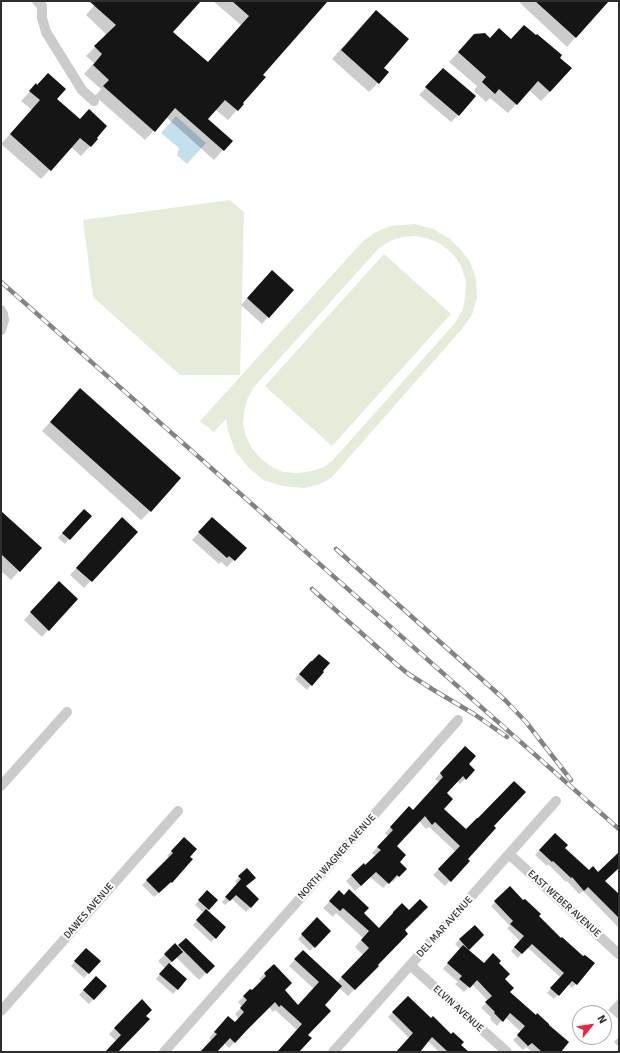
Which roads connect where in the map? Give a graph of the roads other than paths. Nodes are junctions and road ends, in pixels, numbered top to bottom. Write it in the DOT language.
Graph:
graph roads {
  1 [pos="42,3"];
  2 [pos="94,101"];
  3 [pos="1,310"];
  4 [pos="2,325"];
  5 [pos="67,712"];
  6 [pos="458,720"];
  7 [pos="1,786"];
  8 [pos="556,801"];
  9 [pos="178,811"];
  10 [pos="509,854"];
  11 [pos="619,954"];
  12 [pos="410,965"];
  13 [pos="1,1011"];
  14 [pos="164,1052"];
  15 [pos="333,1052"];
  16 [pos="506,1052"];
  1 -- 2 [label="street"];
  3 -- 4 [label="street"];
  5 -- 7 [label="street"];
  6 -- 14 [label="street, NORTH WAGNER AVENUE"];
  8 -- 10 [label="street, DEL MAR AVENUE"];
  9 -- 13 [label="street, DAWES AVENUE"];
  10 -- 11 [label="street, EAST WEBER AVENUE"];
  10 -- 12 [label="street, DEL MAR AVENUE"];
  12 -- 15 [label="street, DEL MAR AVENUE"];
  12 -- 16 [label="street, ELVIN AVENUE"];
}
